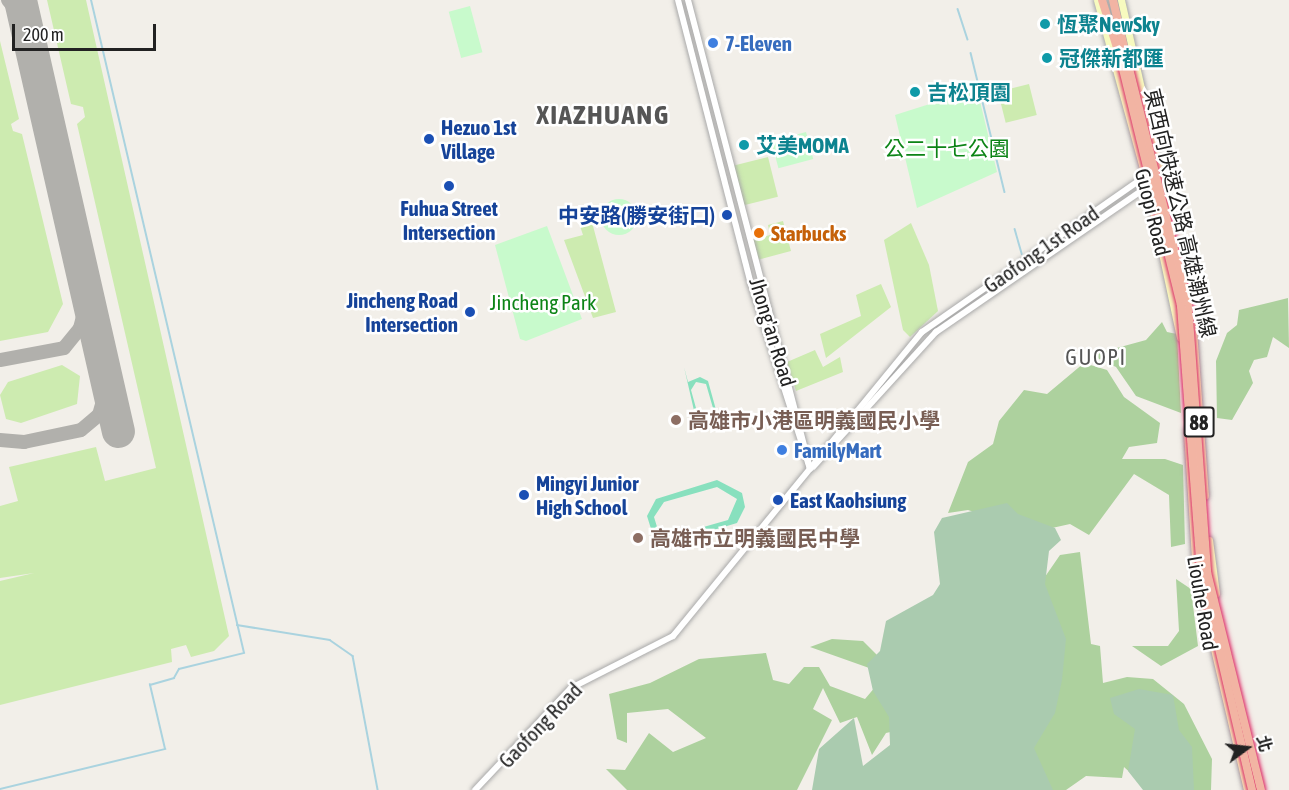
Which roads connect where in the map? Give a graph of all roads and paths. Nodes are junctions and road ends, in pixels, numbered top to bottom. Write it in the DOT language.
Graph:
graph roads {
  1 [pos="678,0"];
  2 [pos="688,0"];
  3 [pos="1097,0"];
  4 [pos="1102,0"];
  5 [pos="1106,0"];
  6 [pos="1114,0"];
  7 [pos="1121,0"];
  8 [pos="1123,57"];
  9 [pos="1158,165"];
  10 [pos="1161,176"];
  11 [pos="1145,177"];
  12 [pos="1148,187"];
  13 [pos="922,332"];
  14 [pos="928,339"];
  15 [pos="1187,428"];
  16 [pos="1204,438"];
  17 [pos="810,469"];
  18 [pos="475,790"];
  19 [pos="1247,790"];
  20 [pos="1252,790"];
  21 [pos="1263,790"];
  1 -- 17 [label="street, Jhong'an Road"];
  2 -- 17 [label="street, Jhong'an Road"];
  3 -- 11 [label="main road, Guopi Road"];
  4 -- 8 [label="highway"];
  5 -- 8 [label="highway, 東西向快速公路 高雄潮州線 / 88"];
  6 -- 8 [label="highway"];
  7 -- 9 [label="main road, Guopi Road"];
  8 -- 20 [label="highway, 東西向快速公路 高雄潮州線 / 88, bridge"];
  8 -- 21 [label="highway, 東西向快速公路 高雄潮州線 / 88, bridge"];
  9 -- 10 [label="main road, Guopi Road"];
  9 -- 11 [label="street, Gaofong 1st Road"];
  10 -- 12 [label="street, Gaofong 1st Road"];
  10 -- 16 [label="main road, Guopi Road"];
  11 -- 12 [label="main road, Guopi Road"];
  11 -- 13 [label="street, Gaofong 1st Road"];
  12 -- 14 [label="street, Gaofong 1st Road"];
  12 -- 15 [label="main road, Guopi Road"];
  13 -- 17 [label="street, Gaofong Road"];
  14 -- 17 [label="street, Gaofong Road"];
  15 -- 19 [label="main road, Liouhe Road"];
  16 -- 21 [label="main road, Liouhe Road"];
  17 -- 18 [label="street, Gaofong Road"];
}
